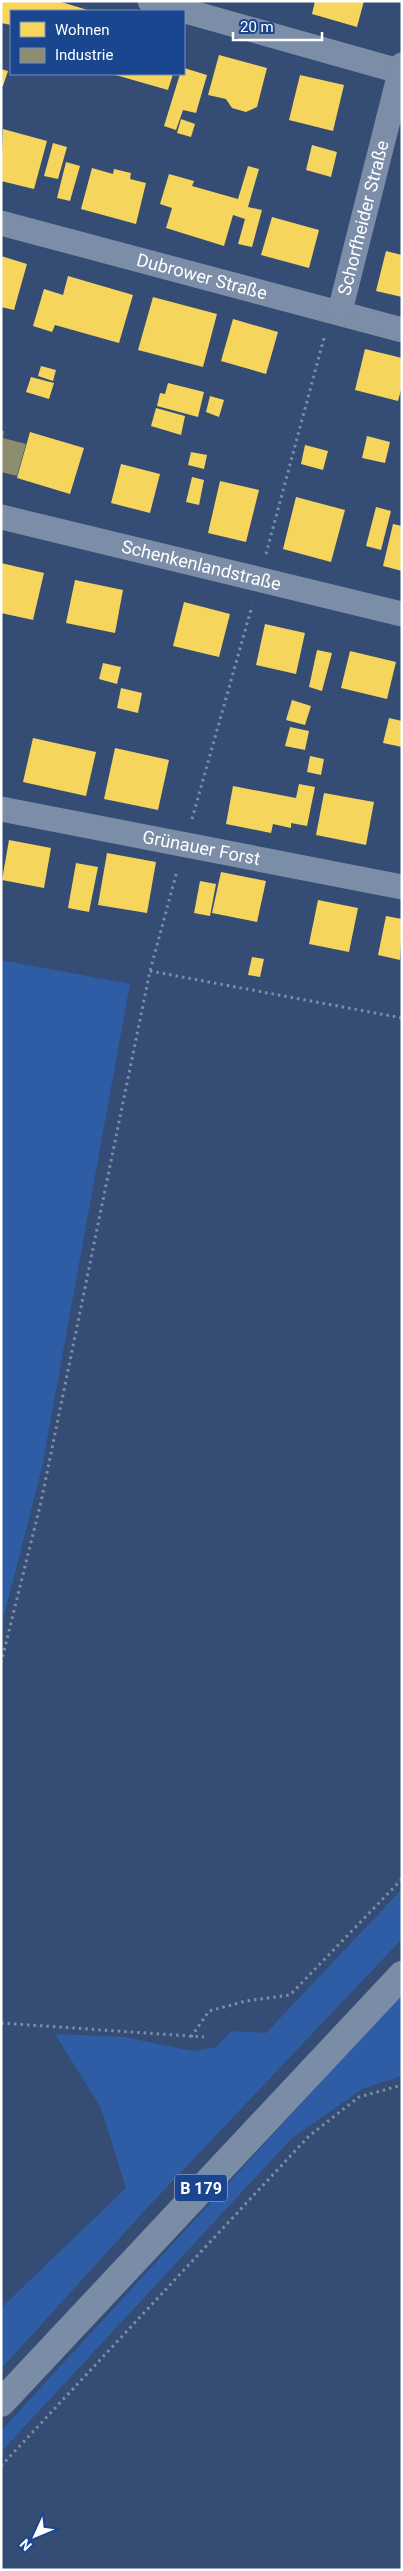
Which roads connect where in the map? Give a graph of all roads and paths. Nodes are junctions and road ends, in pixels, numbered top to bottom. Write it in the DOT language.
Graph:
graph roads {
  1 [pos="150,1"];
  2 [pos="183,10"];
  3 [pos="185,11"];
  4 [pos="401,70"];
  5 [pos="1,223"];
  6 [pos="340,312"];
  7 [pos="402,330"];
  8 [pos="1,517"];
  9 [pos="402,614"];
  10 [pos="1,809"];
  11 [pos="184,846"];
  12 [pos="402,887"];
  13 [pos="150,971"];
  14 [pos="402,1018"];
  15 [pos="1,1663"];
  16 [pos="402,1880"];
  17 [pos="402,1975"];
  18 [pos="1,2023"];
  19 [pos="191,2036"];
  20 [pos="204,2037"];
  21 [pos="402,2086"];
  22 [pos="1,2403"];
  23 [pos="1,2466"];
  1 -- 2 [label="street"];
  3 -- 4 [label="street"];
  4 -- 6 [label="street, Schorfheider Straße"];
  5 -- 6 [label="street, Dubrower Straße"];
  6 -- 7 [label="street, Dubrower Straße"];
  8 -- 9 [label="street, Schenkenlandstraße"];
  10 -- 11 [label="street, Grünauer Forst"];
  11 -- 12 [label="street, Grünauer Forst"];
  11 -- 13 [label="path"];
  13 -- 14 [label="path"];
  13 -- 15 [label="path"];
  16 -- 19 [label="path"];
  17 -- 22 [label="main road, B 179"];
  18 -- 19 [label="path"];
  19 -- 20 [label="path"];
  21 -- 23 [label="path"];
}
